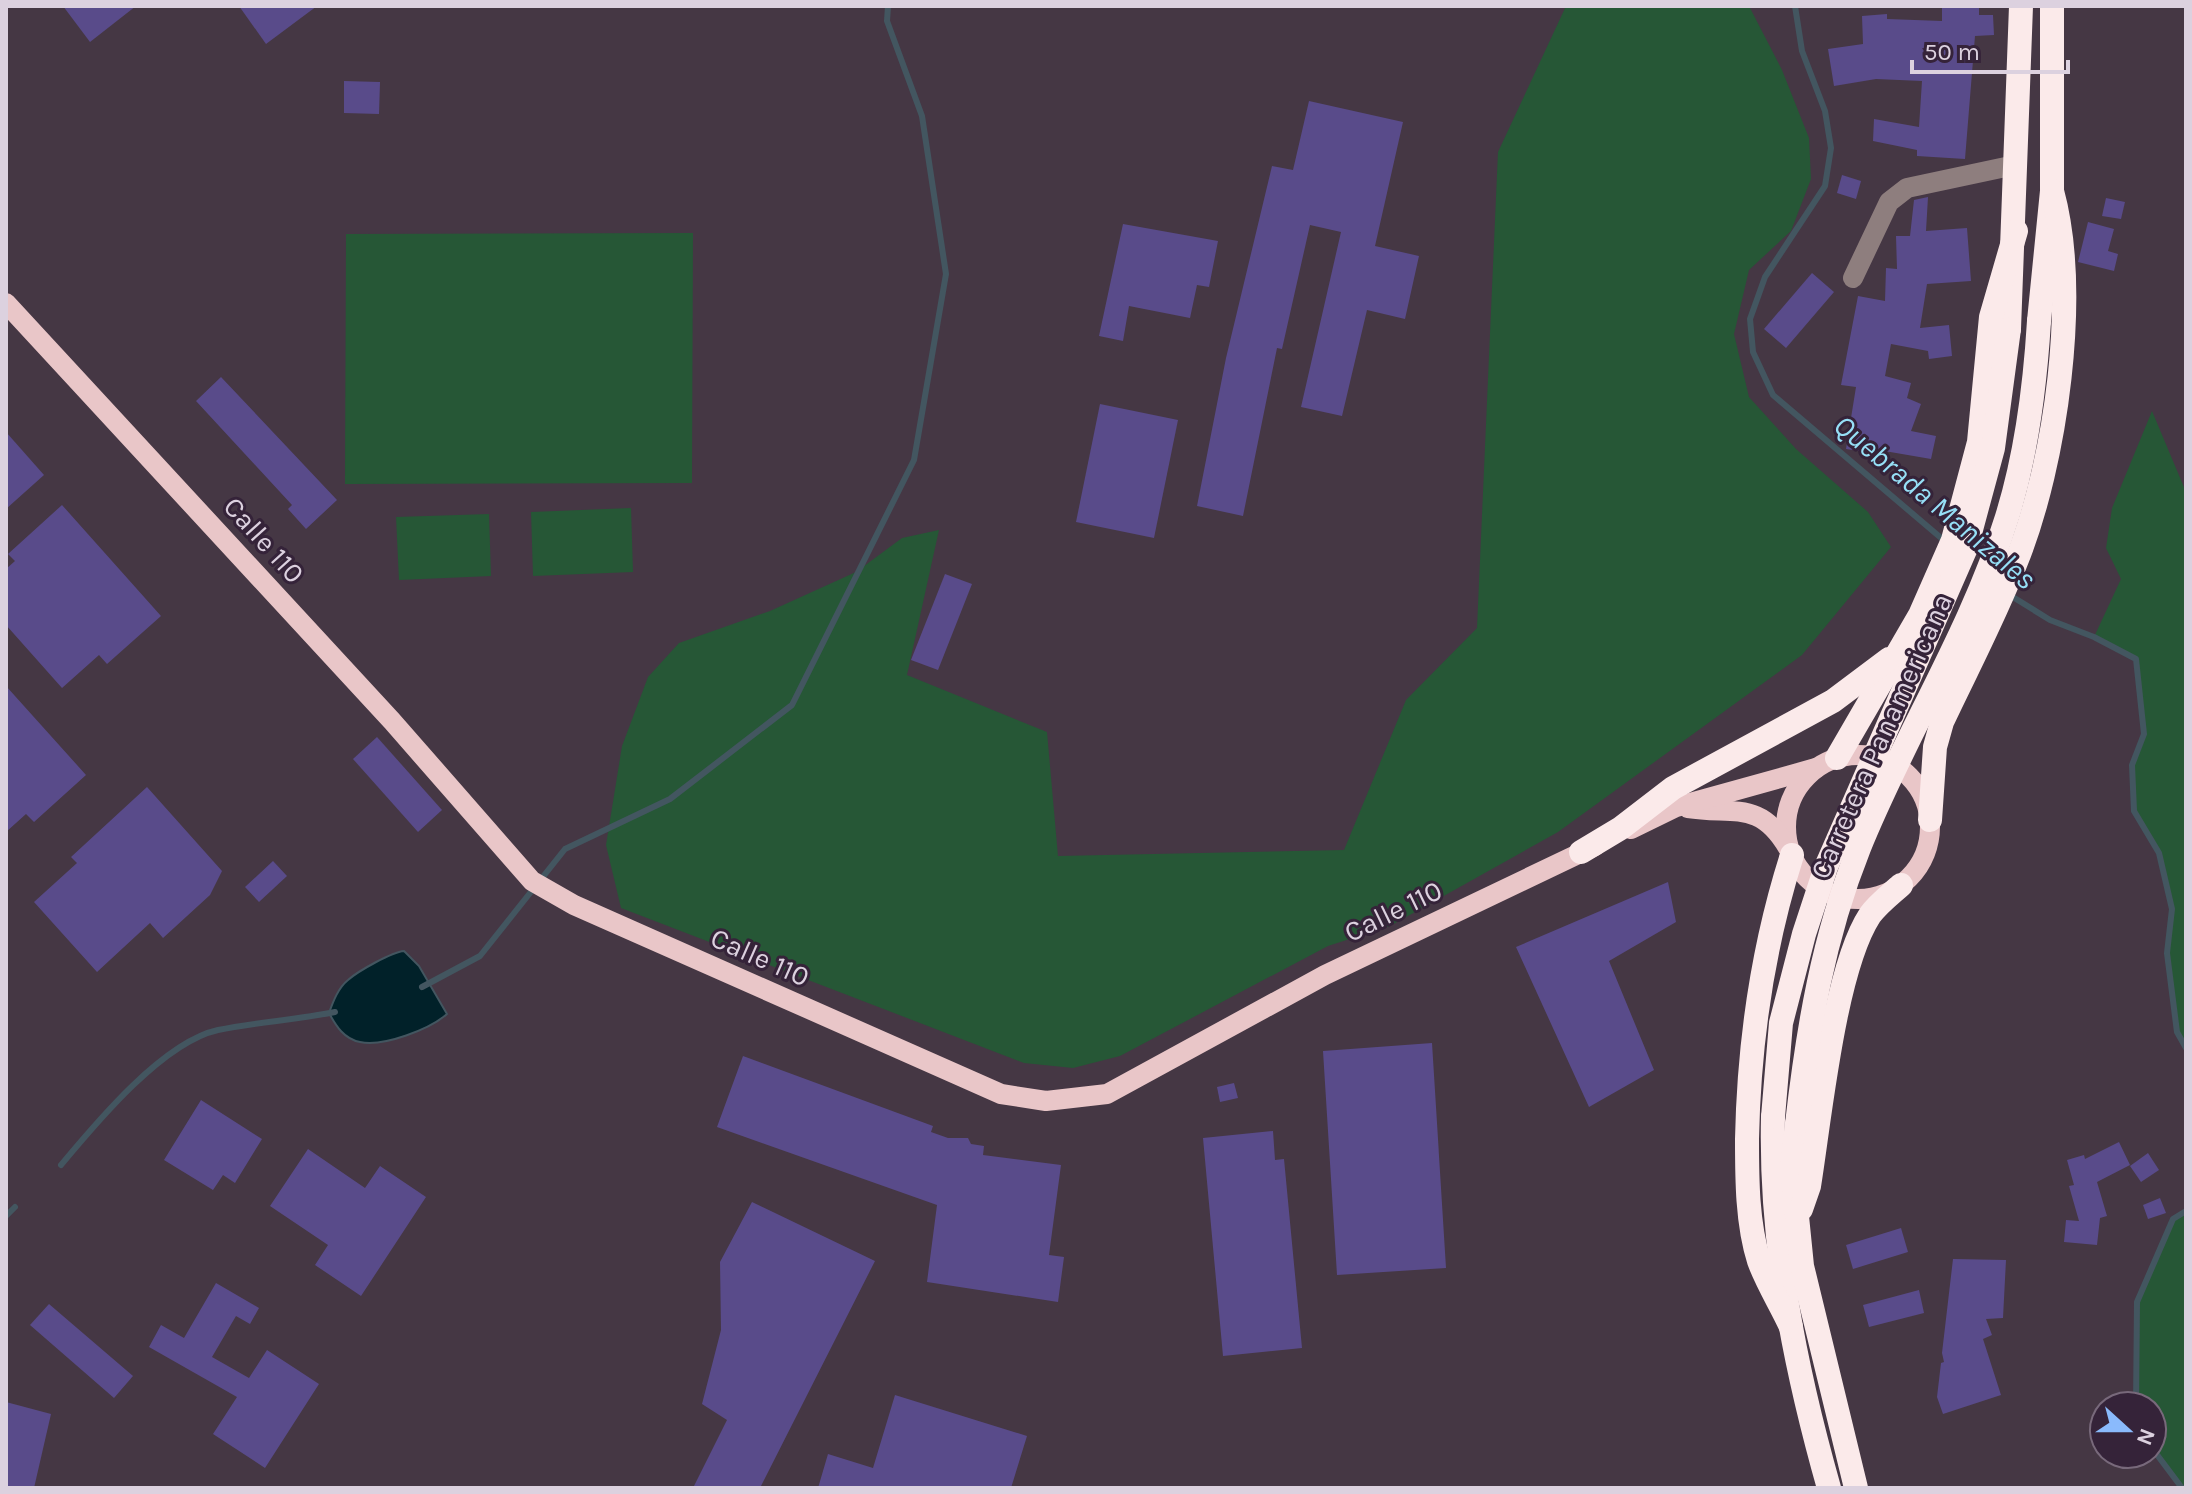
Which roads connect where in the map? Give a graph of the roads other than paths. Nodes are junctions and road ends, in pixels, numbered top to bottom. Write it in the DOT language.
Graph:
graph roads {
  1 [pos="2021,6"];
  2 [pos="2052,6"];
  3 [pos="2015,165"];
  4 [pos="2052,191"];
  5 [pos="2016,231"];
  6 [pos="1853,278"];
  7 [pos="6,303"];
  8 [pos="1900,650"];
  9 [pos="1827,763"];
  10 [pos="1676,807"];
  11 [pos="1930,820"];
  12 [pos="1581,852"];
  13 [pos="1791,853"];
  14 [pos="1901,885"];
  15 [pos="1797,1223"];
  16 [pos="1791,1327"];
  17 [pos="1829,1488"];
  18 [pos="1856,1488"];
  1 -- 3 [label="highway, Carretera Panamericana"];
  2 -- 4 [label="highway, Carretera Panamericana"];
  3 -- 5 [label="highway, Carretera Panamericana"];
  3 -- 6 [label="street"];
  4 -- 11 [label="highway"];
  4 -- 15 [label="highway, Carretera Panamericana, bridge"];
  5 -- 8 [label="highway"];
  5 -- 16 [label="highway, Carretera Panamericana, bridge"];
  7 -- 12 [label="main road, Calle 110"];
  8 -- 9 [label="highway"];
  8 -- 12 [label="highway"];
  9 -- 10 [label="main road, Calle 110"];
  9 -- 11 [label="main road"];
  9 -- 13 [label="main road"];
  10 -- 12 [label="main road, Calle 110"];
  10 -- 13 [label="main road"];
  11 -- 14 [label="main road"];
  13 -- 14 [label="main road"];
  13 -- 16 [label="highway"];
  14 -- 15 [label="highway"];
  15 -- 18 [label="highway, Carretera Panamericana"];
  16 -- 17 [label="highway, Carretera Panamericana"];
}
